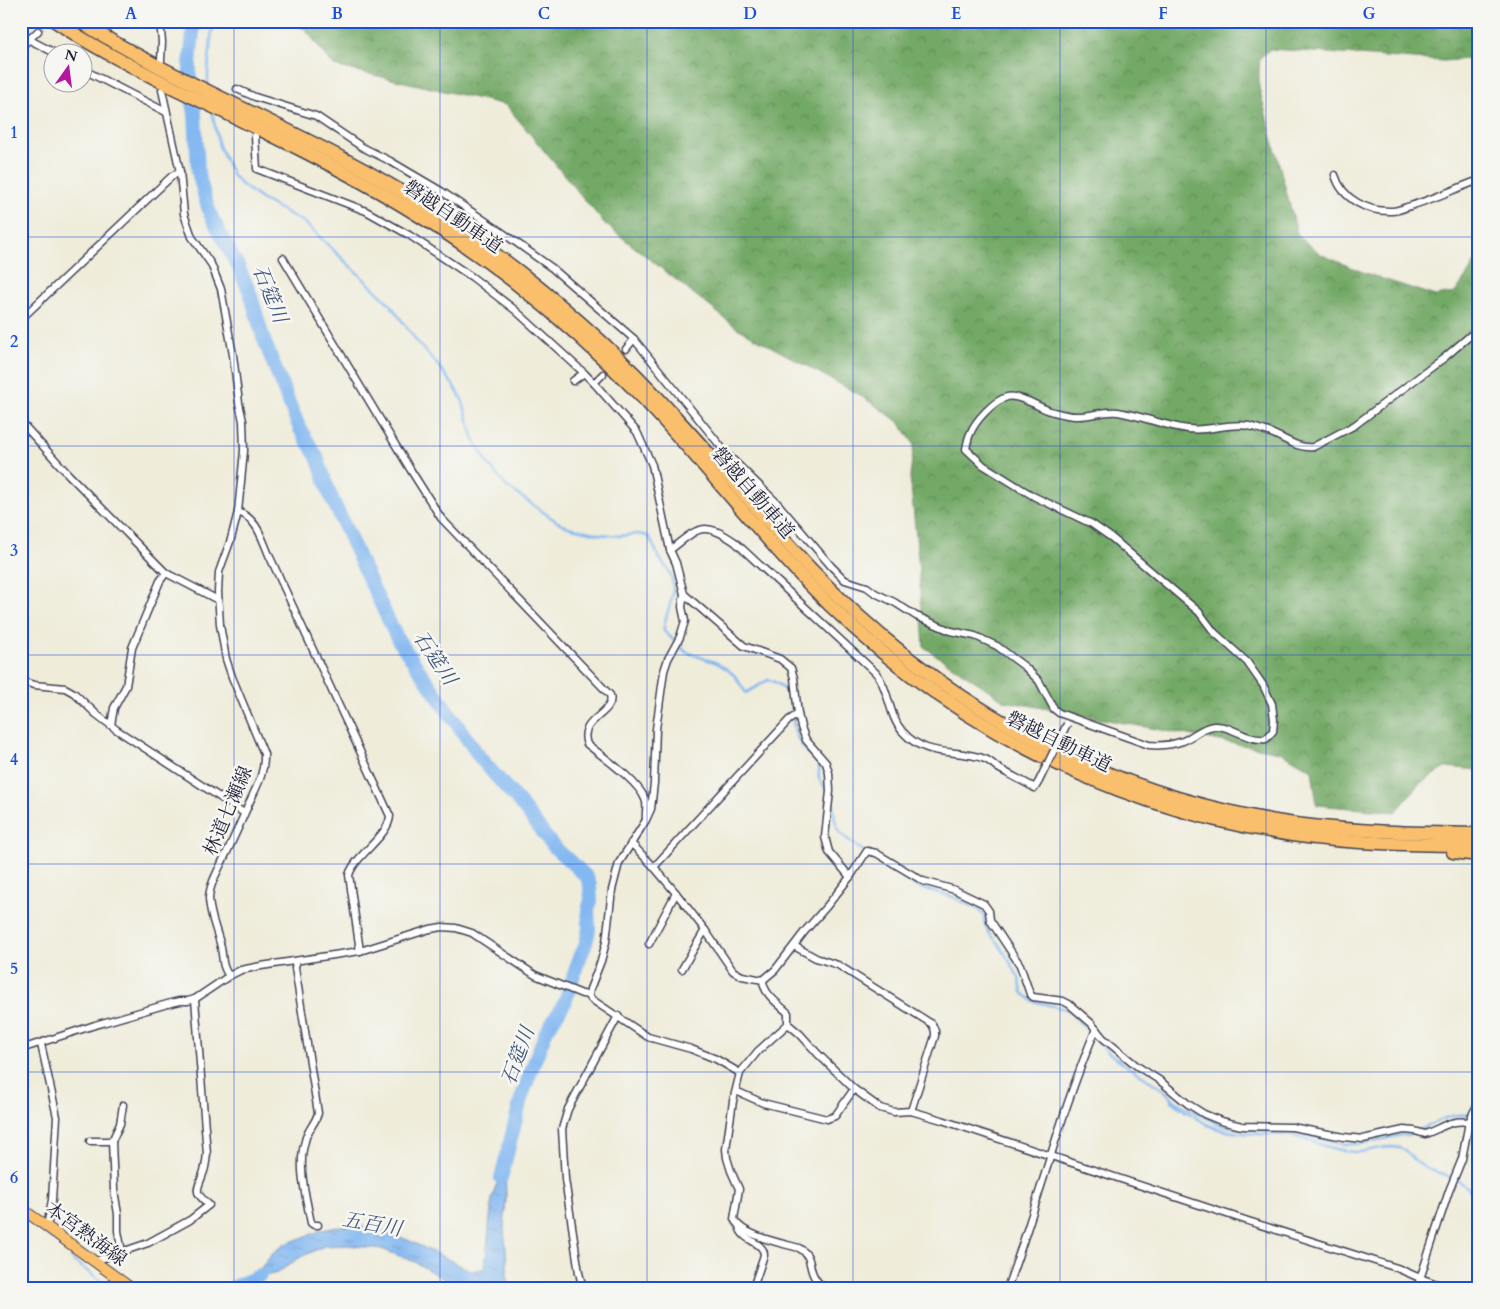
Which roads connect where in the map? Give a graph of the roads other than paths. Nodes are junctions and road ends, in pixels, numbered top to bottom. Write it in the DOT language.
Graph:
graph roads {
  1 [pos="55,21"];
  2 [pos="79,21"];
  3 [pos="160,21"];
  4 [pos="38,31"];
  5 [pos="21,32"];
  6 [pos="30,40"];
  7 [pos="42,46"];
  8 [pos="21,48"];
  9 [pos="164,66"];
  10 [pos="92,74"];
  11 [pos="165,87"];
  12 [pos="237,89"];
  13 [pos="255,97"];
  14 [pos="166,112"];
  15 [pos="253,120"];
  16 [pos="180,172"];
  17 [pos="1335,175"];
  18 [pos="1479,180"];
  19 [pos="283,258"];
  20 [pos="21,319"];
  21 [pos="1479,328"];
  22 [pos="634,339"];
  23 [pos="626,349"];
  24 [pos="584,373"];
  25 [pos="602,374"];
  26 [pos="573,381"];
  27 [pos="594,383"];
  28 [pos="21,422"];
  29 [pos="238,512"];
  30 [pos="670,550"];
  31 [pos="166,573"];
  32 [pos="684,594"];
  33 [pos="218,600"];
  34 [pos="21,681"];
  35 [pos="798,714"];
  36 [pos="1068,720"];
  37 [pos="111,725"];
  38 [pos="244,813"];
  39 [pos="646,820"];
  40 [pos="1479,834"];
  41 [pos="631,844"];
  42 [pos="1396,844"];
  43 [pos="1479,845"];
  44 [pos="1479,855"];
  45 [pos="654,867"];
  46 [pos="850,878"];
  47 [pos="676,893"];
  48 [pos="705,930"];
  49 [pos="649,944"];
  50 [pos="794,946"];
  51 [pos="360,951"];
  52 [pos="296,961"];
  53 [pos="682,969"];
  54 [pos="229,976"];
  55 [pos="763,980"];
  56 [pos="589,995"];
  57 [pos="195,999"];
  58 [pos="618,1016"];
  59 [pos="788,1024"];
  60 [pos="1096,1029"];
  61 [pos="41,1044"];
  62 [pos="21,1050"];
  63 [pos="740,1072"];
  64 [pos="854,1089"];
  65 [pos="736,1091"];
  66 [pos="1479,1104"];
  67 [pos="124,1105"];
  68 [pos="911,1111"];
  69 [pos="1469,1122"];
  70 [pos="90,1141"];
  71 [pos="112,1141"];
  72 [pos="1051,1156"];
  73 [pos="21,1208"];
  74 [pos="318,1225"];
  75 [pos="739,1226"];
  76 [pos="47,1227"];
  77 [pos="122,1252"];
  78 [pos="95,1261"];
  79 [pos="1420,1278"];
  80 [pos="131,1288"];
  81 [pos="583,1288"];
  82 [pos="753,1288"];
  83 [pos="824,1288"];
  84 [pos="1007,1288"];
  85 [pos="1417,1288"];
  86 [pos="1448,1288"];
  1 -- 11 [label="highway, 磐越自動車道"];
  2 -- 9 [label="highway, 磐越自動車道"];
  3 -- 9 [label="street"];
  4 -- 6 [label="street"];
  5 -- 6 [label="street"];
  6 -- 7 [label="street"];
  6 -- 8 [label="street"];
  9 -- 15 [label="highway, 磐越自動車道"];
  10 -- 14 [label="street"];
  11 -- 14 [label="street, 林道七瀬線"];
  11 -- 15 [label="highway, 磐越自動車道"];
  12 -- 13 [label="street"];
  13 -- 15 [label="street"];
  13 -- 22 [label="street"];
  14 -- 16 [label="street, 林道七瀬線"];
  15 -- 24 [label="street"];
  15 -- 40 [label="highway, 磐越自動車道"];
  15 -- 42 [label="highway, 磐越自動車道"];
  16 -- 20 [label="street"];
  16 -- 29 [label="street, 林道七瀬線"];
  17 -- 18 [label="street"];
  19 -- 39 [label="street"];
  21 -- 36 [label="street"];
  22 -- 23 [label="street"];
  22 -- 36 [label="street"];
  24 -- 26 [label="street"];
  24 -- 27 [label="street"];
  25 -- 27 [label="street"];
  27 -- 30 [label="street"];
  28 -- 31 [label="street"];
  29 -- 33 [label="street, 林道七瀬線"];
  29 -- 51 [label="street"];
  30 -- 32 [label="street"];
  30 -- 36 [label="street, bridge"];
  31 -- 33 [label="street"];
  31 -- 37 [label="street"];
  32 -- 35 [label="street"];
  32 -- 39 [label="street"];
  33 -- 38 [label="street, 林道七瀬線"];
  34 -- 37 [label="street"];
  35 -- 45 [label="street"];
  35 -- 46 [label="street"];
  37 -- 38 [label="street"];
  38 -- 54 [label="street, 林道七瀬線"];
  39 -- 41 [label="street"];
  41 -- 45 [label="street"];
  41 -- 56 [label="street"];
  42 -- 43 [label="highway, 磐越自動車道"];
  42 -- 44 [label="highway"];
  45 -- 47 [label="street"];
  46 -- 50 [label="street"];
  46 -- 60 [label="street"];
  47 -- 48 [label="street"];
  47 -- 49 [label="street"];
  48 -- 53 [label="street"];
  48 -- 55 [label="street"];
  50 -- 55 [label="street"];
  50 -- 68 [label="street"];
  51 -- 52 [label="street"];
  51 -- 56 [label="street"];
  52 -- 54 [label="street"];
  52 -- 74 [label="street"];
  54 -- 57 [label="street"];
  55 -- 59 [label="street"];
  56 -- 58 [label="street"];
  57 -- 61 [label="street"];
  57 -- 77 [label="street"];
  58 -- 63 [label="street"];
  58 -- 81 [label="street"];
  59 -- 63 [label="street"];
  59 -- 64 [label="street"];
  60 -- 69 [label="street"];
  60 -- 72 [label="street"];
  61 -- 62 [label="street"];
  61 -- 76 [label="street"];
  63 -- 65 [label="street"];
  64 -- 65 [label="street"];
  64 -- 68 [label="street"];
  65 -- 75 [label="street"];
  66 -- 69 [label="street"];
  67 -- 71 [label="street"];
  68 -- 72 [label="street"];
  69 -- 79 [label="street"];
  70 -- 71 [label="street"];
  71 -- 77 [label="street"];
  72 -- 79 [label="street"];
  72 -- 84 [label="street"];
  73 -- 76 [label="main road, 本宮熱海線"];
  75 -- 82 [label="street"];
  75 -- 83 [label="street"];
  76 -- 78 [label="main road, 本宮熱海線"];
  77 -- 78 [label="street"];
  78 -- 80 [label="main road, 本宮熱海線"];
  79 -- 85 [label="street"];
  79 -- 86 [label="street"];
}
